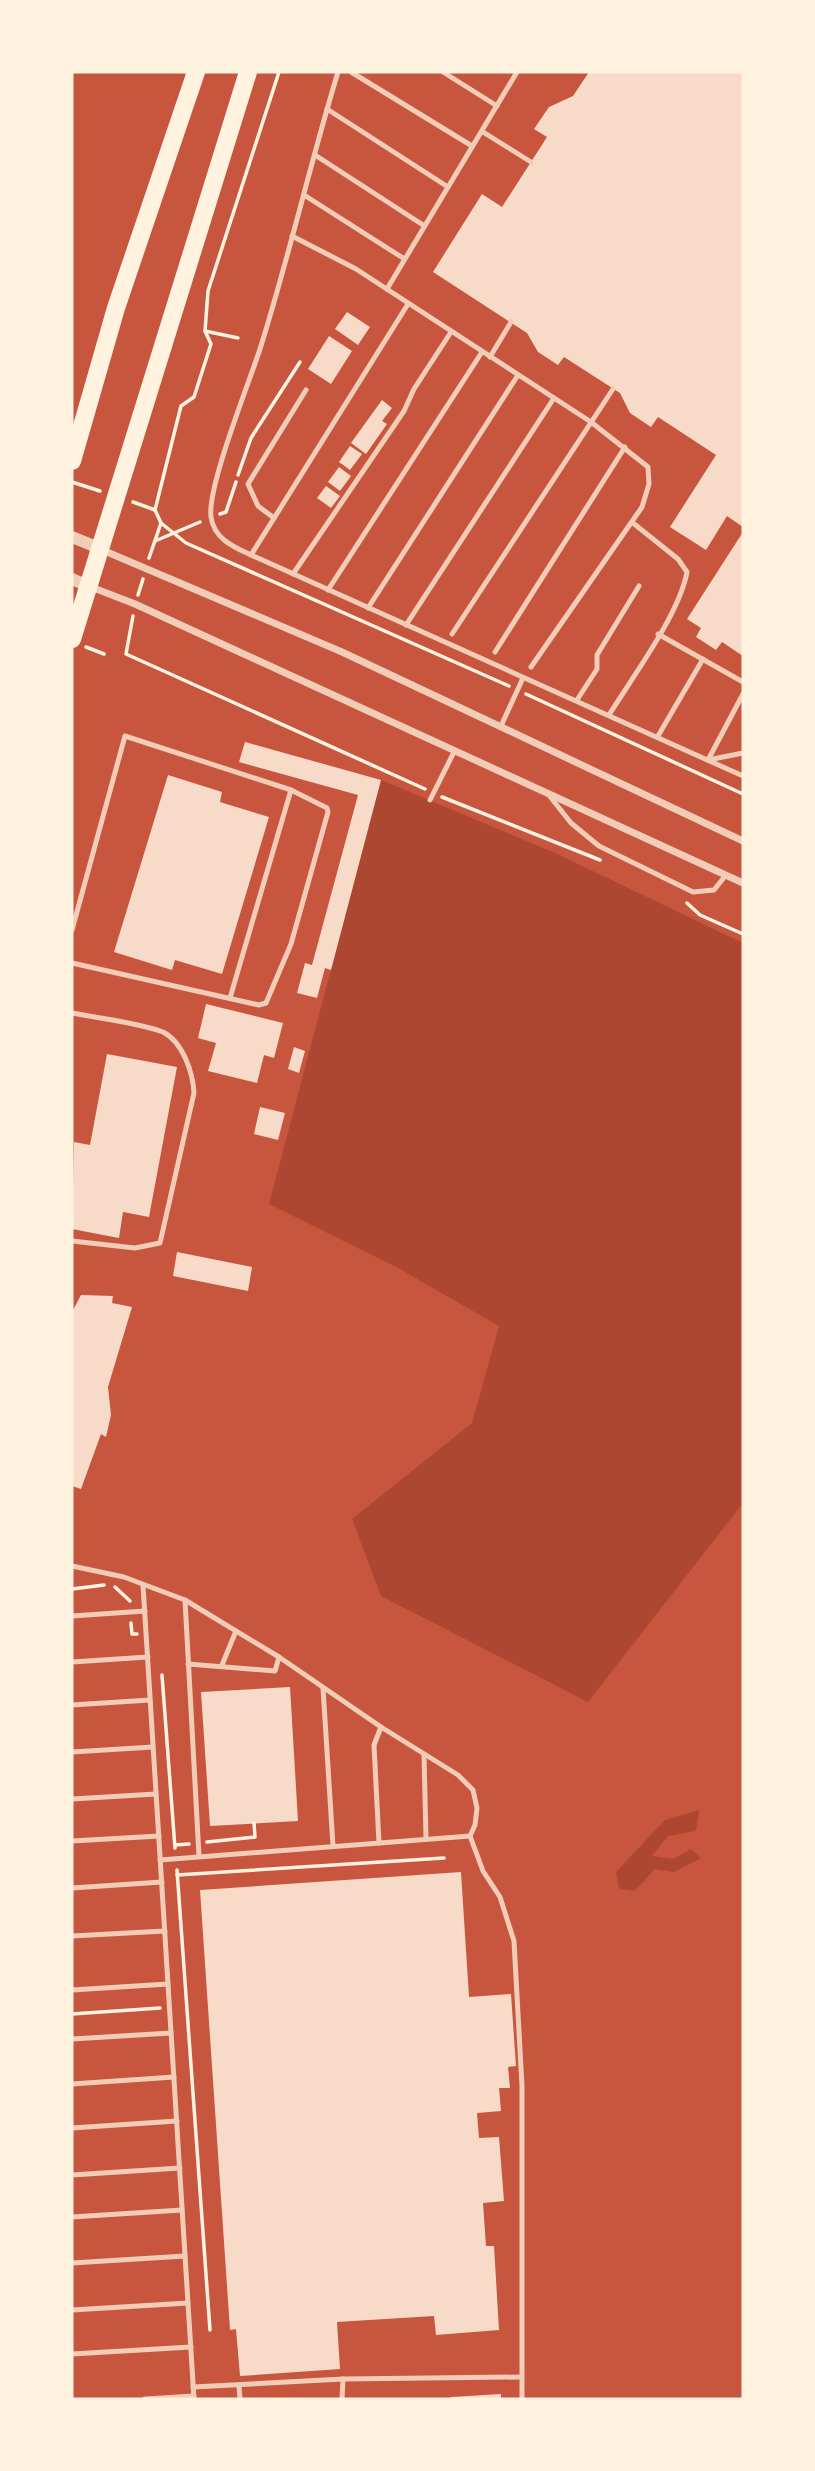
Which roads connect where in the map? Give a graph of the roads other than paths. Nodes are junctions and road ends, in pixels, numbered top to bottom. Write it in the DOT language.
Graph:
graph roads {
  1 [pos="196,72"];
  2 [pos="248,72"];
  3 [pos="338,72"];
  4 [pos="351,72"];
  5 [pos="443,72"];
  6 [pos="517,72"];
  7 [pos="497,106"];
  8 [pos="327,109"];
  9 [pos="482,132"];
  10 [pos="472,146"];
  11 [pos="315,155"];
  12 [pos="531,162"];
  13 [pos="448,187"];
  14 [pos="304,195"];
  15 [pos="423,225"];
  16 [pos="292,236"];
  17 [pos="403,258"];
  18 [pos="387,289"];
  19 [pos="408,304"];
  20 [pos="511,322"];
  21 [pos="451,332"];
  22 [pos="482,352"];
  23 [pos="490,357"];
  24 [pos="519,375"];
  25 [pos="613,389"];
  26 [pos="306,390"];
  27 [pos="554,398"];
  28 [pos="591,422"];
  29 [pos="625,447"];
  30 [pos="72,461"];
  31 [pos="274,518"];
  32 [pos="633,523"];
  33 [pos="72,537"];
  34 [pos="99,548"];
  35 [pos="251,555"];
  36 [pos="293,574"];
  37 [pos="80,582"];
  38 [pos="639,586"];
  39 [pos="328,590"];
  40 [pos="368,608"];
  41 [pos="406,625"];
  42 [pos="452,634"];
  43 [pos="659,634"];
  44 [pos="72,639"];
  45 [pos="495,652"];
  46 [pos="703,659"];
  47 [pos="531,667"];
  48 [pos="523,678"];
  49 [pos="743,682"];
  50 [pos="743,694"];
  51 [pos="577,701"];
  52 [pos="609,715"];
  53 [pos="501,726"];
  54 [pos="658,736"];
  55 [pos="454,752"];
  56 [pos="743,753"];
  57 [pos="708,760"];
  58 [pos="743,776"];
  59 [pos="291,790"];
  60 [pos="548,794"];
  61 [pos="430,800"];
  62 [pos="743,841"];
  63 [pos="726,876"];
  64 [pos="743,883"];
  65 [pos="72,930"];
  66 [pos="72,963"];
  67 [pos="230,998"];
  68 [pos="72,1013"];
  69 [pos="72,1241"];
  70 [pos="72,1566"];
  71 [pos="143,1585"];
  72 [pos="186,1600"];
  73 [pos="145,1611"];
  74 [pos="72,1616"];
  75 [pos="236,1631"];
  76 [pos="148,1657"];
  77 [pos="279,1657"];
  78 [pos="72,1662"];
  79 [pos="188,1664"];
  80 [pos="222,1665"];
  81 [pos="323,1689"];
  82 [pos="150,1700"];
  83 [pos="72,1705"];
  84 [pos="381,1727"];
  85 [pos="153,1747"];
  86 [pos="72,1752"];
  87 [pos="424,1755"];
  88 [pos="156,1794"];
  89 [pos="72,1799"];
  90 [pos="159,1836"];
  91 [pos="470,1836"];
  92 [pos="426,1838"];
  93 [pos="72,1841"];
  94 [pos="379,1843"];
  95 [pos="333,1846"];
  96 [pos="199,1856"];
  97 [pos="160,1860"];
  98 [pos="162,1882"];
  99 [pos="72,1888"];
  100 [pos="165,1931"];
  101 [pos="72,1936"];
  102 [pos="168,1984"];
  103 [pos="72,1990"];
  104 [pos="171,2033"];
  105 [pos="72,2039"];
  106 [pos="174,2077"];
  107 [pos="72,2084"];
  108 [pos="177,2122"];
  109 [pos="72,2128"];
  110 [pos="180,2168"];
  111 [pos="72,2175"];
  112 [pos="182,2210"];
  113 [pos="72,2217"];
  114 [pos="185,2256"];
  115 [pos="72,2263"];
  116 [pos="188,2303"];
  117 [pos="72,2310"];
  118 [pos="191,2347"];
  119 [pos="72,2354"];
  120 [pos="520,2377"];
  121 [pos="344,2379"];
  122 [pos="239,2386"];
  123 [pos="193,2387"];
  124 [pos="194,2398"];
  125 [pos="145,2399"];
  126 [pos="240,2399"];
  127 [pos="342,2399"];
  128 [pos="522,2399"];
  1 -- 30 [label="main road"];
  2 -- 34 [label="main road"];
  3 -- 8 [label="lane"];
  4 -- 10 [label="lane"];
  5 -- 7 [label="lane"];
  6 -- 7 [label="lane"];
  7 -- 9 [label="lane"];
  8 -- 11 [label="lane"];
  8 -- 13 [label="lane"];
  9 -- 10 [label="lane"];
  9 -- 12 [label="lane"];
  10 -- 13 [label="lane"];
  11 -- 14 [label="lane"];
  11 -- 15 [label="lane"];
  13 -- 15 [label="lane"];
  14 -- 16 [label="lane"];
  14 -- 17 [label="lane"];
  15 -- 17 [label="lane"];
  16 -- 18 [label="lane"];
  16 -- 35 [label="lane"];
  17 -- 18 [label="lane"];
  18 -- 19 [label="lane"];
  19 -- 21 [label="lane"];
  19 -- 31 [label="lane"];
  20 -- 23 [label="lane"];
  21 -- 22 [label="lane"];
  21 -- 36 [label="lane"];
  22 -- 23 [label="lane"];
  22 -- 39 [label="lane"];
  23 -- 24 [label="lane"];
  24 -- 27 [label="lane"];
  24 -- 40 [label="lane"];
  25 -- 28 [label="lane"];
  26 -- 31 [label="lane"];
  27 -- 28 [label="lane"];
  27 -- 41 [label="lane"];
  28 -- 29 [label="lane"];
  28 -- 42 [label="lane"];
  29 -- 32 [label="lane"];
  29 -- 45 [label="lane"];
  31 -- 35 [label="lane"];
  32 -- 43 [label="lane"];
  32 -- 47 [label="lane"];
  33 -- 34 [label="street"];
  34 -- 37 [label="main road"];
  34 -- 53 [label="street"];
  35 -- 36 [label="lane"];
  36 -- 39 [label="lane"];
  37 -- 44 [label="main road"];
  37 -- 55 [label="street"];
  38 -- 51 [label="lane"];
  39 -- 40 [label="lane"];
  40 -- 41 [label="lane"];
  41 -- 48 [label="lane"];
  43 -- 46 [label="lane"];
  43 -- 52 [label="lane"];
  46 -- 49 [label="lane"];
  46 -- 54 [label="lane"];
  48 -- 51 [label="lane"];
  48 -- 53 [label="lane"];
  50 -- 57 [label="lane"];
  51 -- 52 [label="lane"];
  52 -- 54 [label="lane"];
  53 -- 62 [label="street"];
  54 -- 57 [label="lane"];
  55 -- 60 [label="street"];
  55 -- 61 [label="lane"];
  56 -- 57 [label="lane"];
  57 -- 58 [label="lane"];
  59 -- 65 [label="lane"];
  59 -- 67 [label="lane"];
  59 -- 67 [label="lane"];
  60 -- 63 [label="street"];
  60 -- 63 [label="lane"];
  63 -- 64 [label="street"];
  66 -- 67 [label="lane"];
  68 -- 69 [label="lane"];
  70 -- 71 [label="lane"];
  71 -- 72 [label="lane"];
  71 -- 73 [label="lane"];
  72 -- 75 [label="lane"];
  72 -- 79 [label="lane"];
  73 -- 74 [label="lane"];
  73 -- 76 [label="lane"];
  75 -- 77 [label="lane"];
  75 -- 80 [label="lane"];
  76 -- 78 [label="lane"];
  76 -- 82 [label="lane"];
  77 -- 80 [label="lane"];
  77 -- 81 [label="lane"];
  79 -- 80 [label="lane"];
  79 -- 96 [label="lane"];
  81 -- 84 [label="lane"];
  81 -- 95 [label="lane"];
  82 -- 83 [label="lane"];
  82 -- 85 [label="lane"];
  84 -- 87 [label="lane"];
  84 -- 94 [label="lane"];
  85 -- 86 [label="lane"];
  85 -- 88 [label="lane"];
  87 -- 91 [label="lane"];
  87 -- 92 [label="lane"];
  88 -- 89 [label="lane"];
  88 -- 90 [label="lane"];
  90 -- 93 [label="lane"];
  90 -- 97 [label="lane"];
  91 -- 92 [label="lane"];
  91 -- 120 [label="lane"];
  92 -- 94 [label="lane"];
  94 -- 95 [label="lane"];
  95 -- 96 [label="lane"];
  96 -- 97 [label="lane"];
  97 -- 98 [label="lane"];
  98 -- 99 [label="lane"];
  98 -- 100 [label="lane"];
  100 -- 101 [label="lane"];
  100 -- 102 [label="lane"];
  102 -- 103 [label="lane"];
  102 -- 104 [label="lane"];
  104 -- 105 [label="lane"];
  104 -- 106 [label="lane"];
  106 -- 107 [label="lane"];
  106 -- 108 [label="lane"];
  108 -- 109 [label="lane"];
  108 -- 110 [label="lane"];
  110 -- 111 [label="lane"];
  110 -- 112 [label="lane"];
  112 -- 113 [label="lane"];
  112 -- 114 [label="lane"];
  114 -- 115 [label="lane"];
  114 -- 116 [label="lane"];
  116 -- 117 [label="lane"];
  116 -- 118 [label="lane"];
  118 -- 119 [label="lane"];
  118 -- 123 [label="lane"];
  120 -- 121 [label="lane"];
  120 -- 128 [label="lane"];
  121 -- 122 [label="lane"];
  121 -- 127 [label="lane"];
  122 -- 123 [label="lane"];
  122 -- 126 [label="lane"];
  123 -- 124 [label="lane"];
  124 -- 125 [label="lane"];
}
